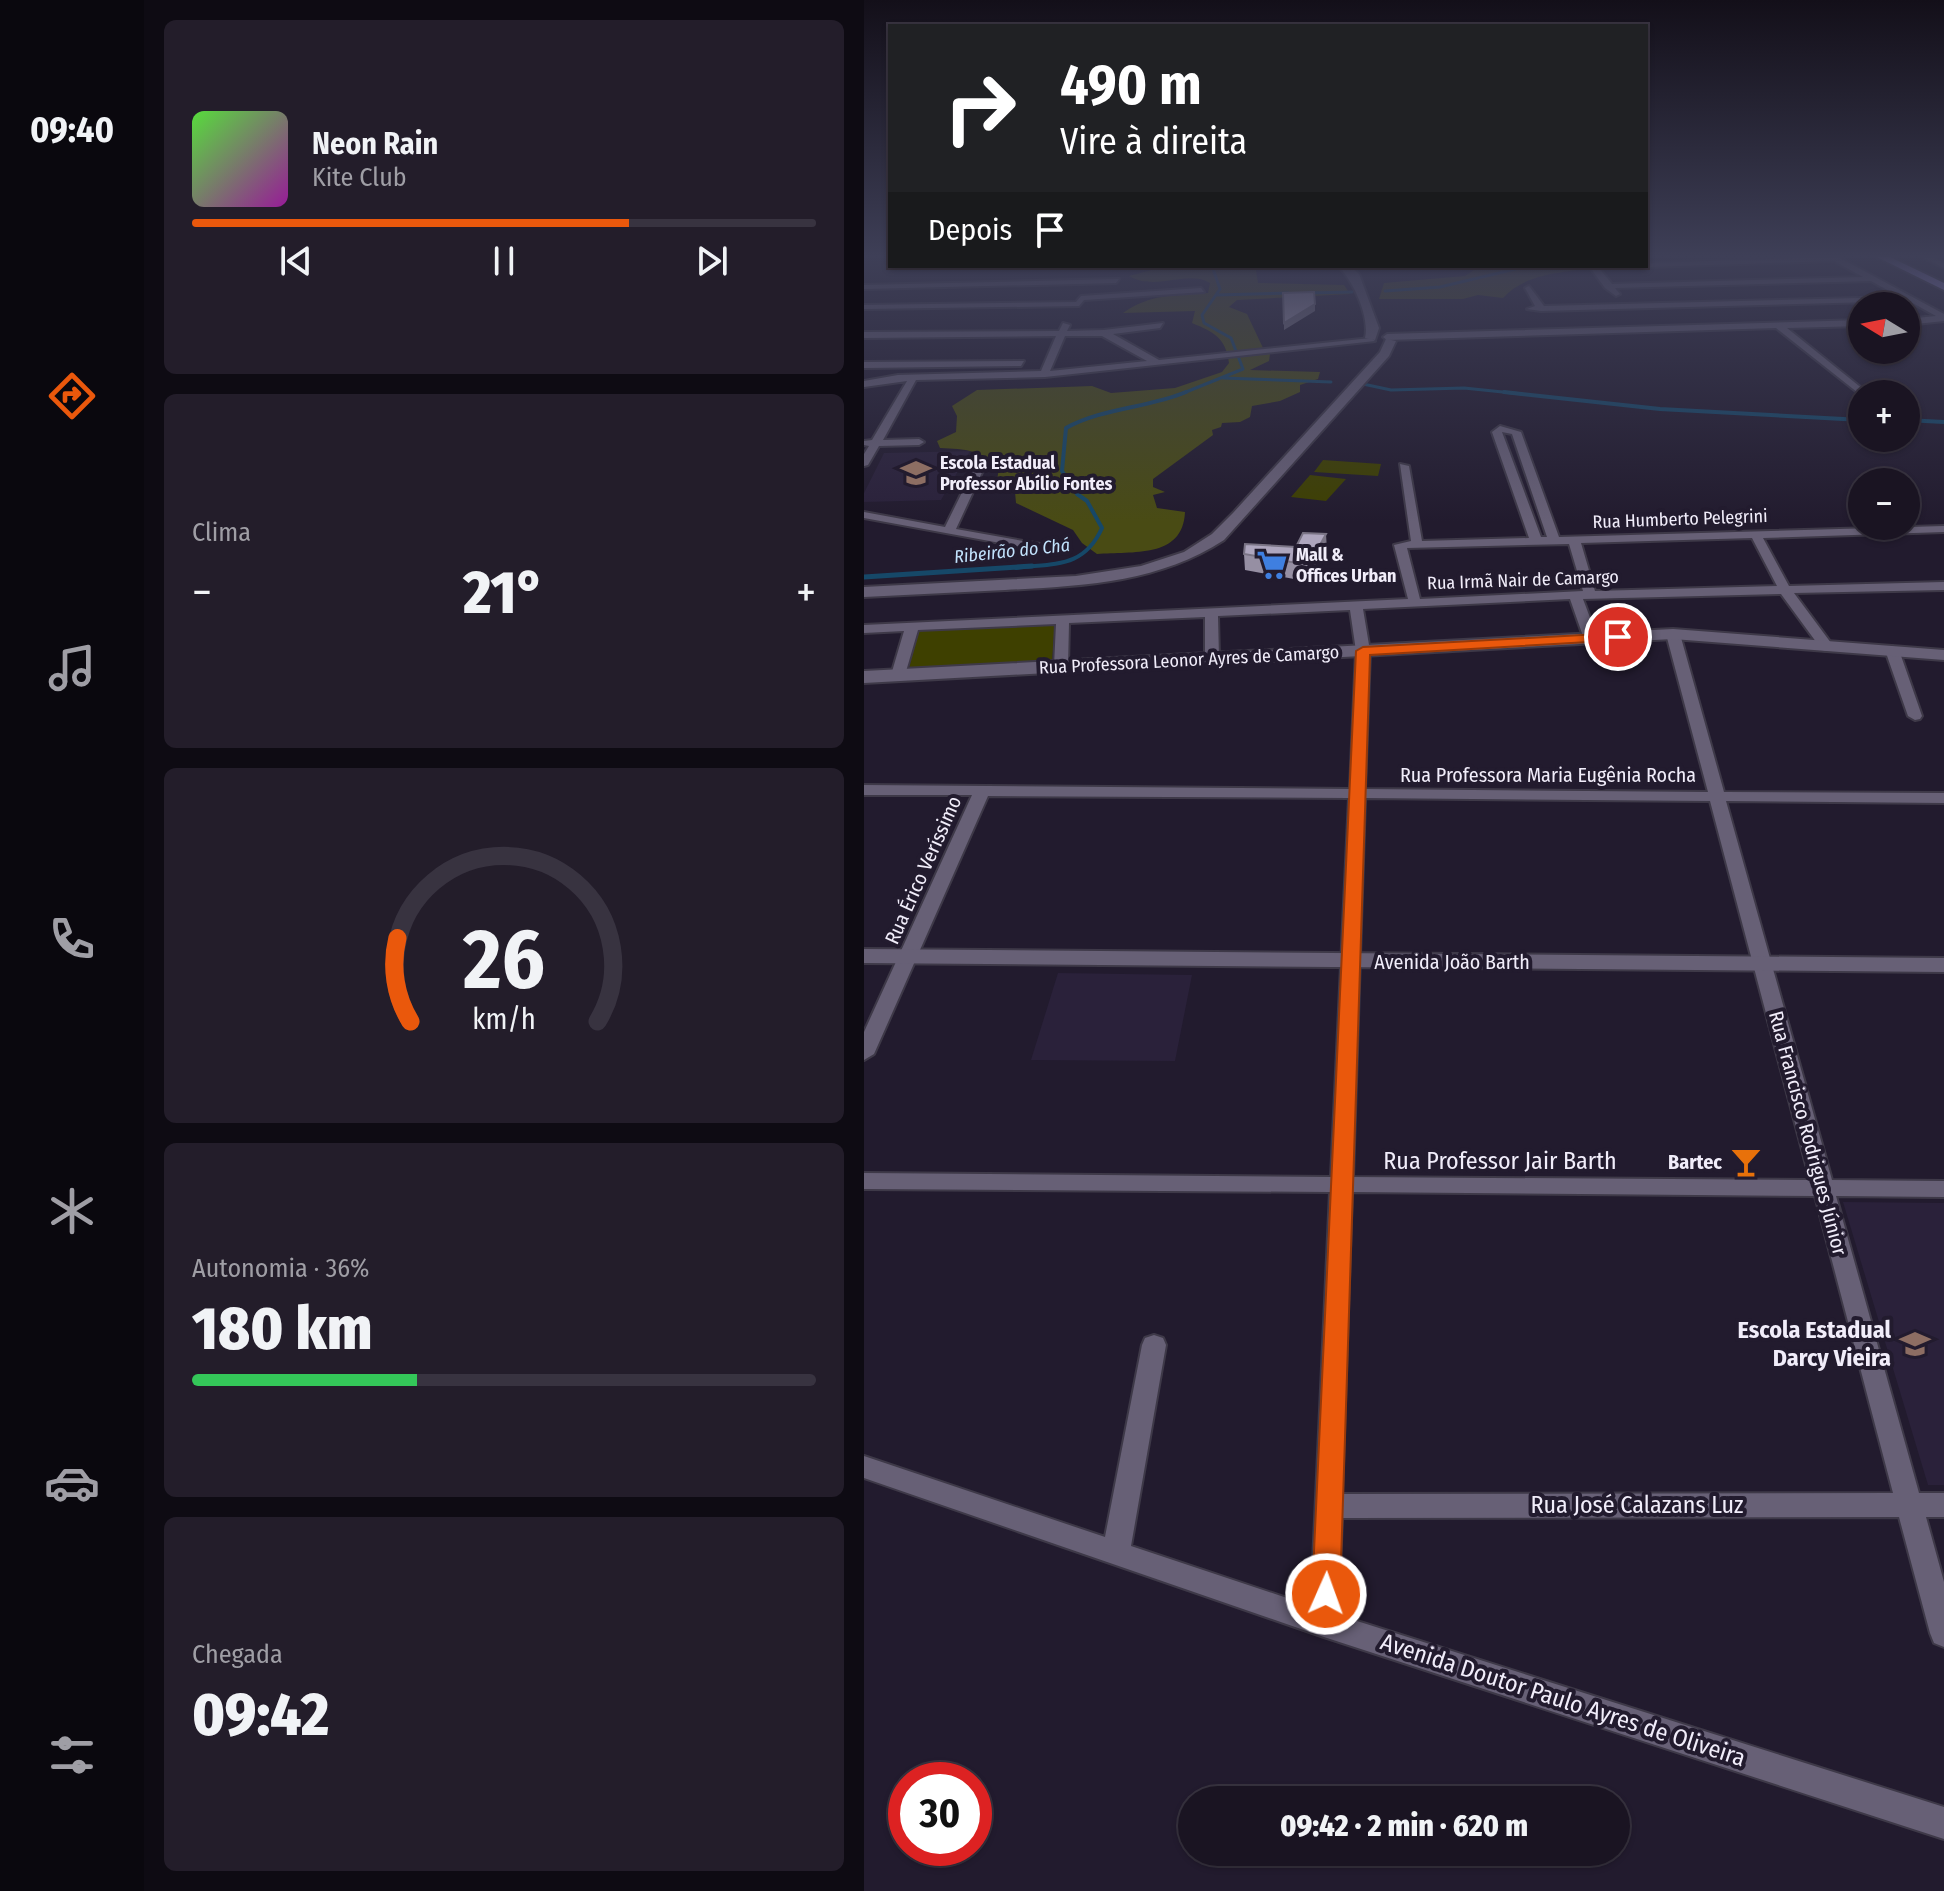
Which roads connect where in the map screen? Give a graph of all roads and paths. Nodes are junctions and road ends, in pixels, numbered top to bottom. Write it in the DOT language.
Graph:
graph roads {
  1 [pos="1055,345"];
  2 [pos="1126,345"];
  3 [pos="1318,345"];
  4 [pos="1381,345"];
  5 [pos="1803,345"];
  6 [pos="898,354"];
  7 [pos="1154,361"];
  8 [pos="1047,362"];
  9 [pos="890,364"];
  10 [pos="864,365"];
  11 [pos="1045,374"];
  12 [pos="913,378"];
  13 [pos="1848,381"];
  14 [pos="869,383"];
  15 [pos="919,442"];
  16 [pos="864,443"];
  17 [pos="877,443"];
  18 [pos="1526,461"];
  19 [pos="1509,462"];
  20 [pos="864,463"];
  21 [pos="980,466"];
  22 [pos="1404,466"];
  23 [pos="1539,497"];
  24 [pos="1521,498"];
  25 [pos="864,515"];
  26 [pos="1944,529"];
  27 [pos="949,531"];
  28 [pos="1756,535"];
  29 [pos="1554,540"];
  30 [pos="1574,540"];
  31 [pos="1536,541"];
  32 [pos="1417,544"];
  33 [pos="1040,548"];
  34 [pos="1944,586"];
  35 [pos="1785,590"];
  36 [pos="864,592"];
  37 [pos="1575,595"];
  38 [pos="1590,595"];
  39 [pos="1415,602"];
  40 [pos="1356,606"];
  41 [pos="1211,613"];
  42 [pos="1063,620"];
  43 [pos="912,627"];
  44 [pos="864,629"];
  45 [pos="1673,634"];
  46 [pos="1591,639"];
  47 [pos="1827,647"];
  48 [pos="1892,650"];
  49 [pos="1363,651"];
  50 [pos="1944,652"];
  51 [pos="1212,658"];
  52 [pos="1061,666"];
  53 [pos="898,675"];
  54 [pos="864,677"];
  55 [pos="1915,716"];
  56 [pos="864,790"];
  57 [pos="982,791"];
  58 [pos="1357,794"];
  59 [pos="1717,796"];
  60 [pos="1944,798"];
  61 [pos="864,956"];
  62 [pos="908,956"];
  63 [pos="1351,961"];
  64 [pos="1762,962"];
  65 [pos="1944,965"];
  66 [pos="864,1054"];
  67 [pos="864,1181"];
  68 [pos="1342,1186"];
  69 [pos="1823,1188"];
  70 [pos="1944,1189"];
  71 [pos="1154,1345"];
  72 [pos="864,1467"];
  73 [pos="1909,1504"];
  74 [pos="1944,1505"];
  75 [pos="1329,1506"];
  76 [pos="1116,1553"];
  77 [pos="1324,1624"];
  78 [pos="1944,1633"];
  79 [pos="1944,1823"];
  1 -- 8 [label="street"];
  2 -- 7 [label="street"];
  3 -- 7 [label="street"];
  4 -- 36 [label="main road"];
  5 -- 13 [label="street"];
  6 -- 9 [label="street"];
  7 -- 8 [label="street"];
  7 -- 11 [label="street"];
  8 -- 9 [label="street"];
  8 -- 11 [label="street"];
  9 -- 10 [label="street"];
  9 -- 14 [label="street"];
  11 -- 12 [label="street"];
  12 -- 14 [label="street"];
  12 -- 17 [label="street"];
  15 -- 17 [label="street"];
  16 -- 17 [label="street"];
  17 -- 20 [label="street"];
  18 -- 19 [label="street"];
  18 -- 19 [label="street"];
  18 -- 23 [label="street"];
  19 -- 24 [label="street"];
  21 -- 27 [label="street"];
  22 -- 32 [label="street"];
  23 -- 24 [label="street"];
  23 -- 29 [label="street"];
  24 -- 31 [label="street"];
  25 -- 27 [label="street"];
  26 -- 28 [label="street, Rua Humberto Pelegrini"];
  27 -- 33 [label="street"];
  28 -- 30 [label="street, Rua Humberto Pelegrini"];
  28 -- 35 [label="street"];
  29 -- 30 [label="street, Rua Humberto Pelegrini"];
  29 -- 31 [label="street, Rua Humberto Pelegrini"];
  30 -- 38 [label="street"];
  31 -- 32 [label="street, Rua Humberto Pelegrini"];
  32 -- 39 [label="street"];
  34 -- 35 [label="street, Rua Irmã Nair de Camargo"];
  35 -- 38 [label="street, Rua Irmã Nair de Camargo"];
  35 -- 47 [label="street"];
  37 -- 38 [label="street, Rua Irmã Nair de Camargo"];
  37 -- 39 [label="street, Rua Irmã Nair de Camargo"];
  37 -- 46 [label="street"];
  39 -- 40 [label="street, Rua Irmã Nair de Camargo"];
  40 -- 41 [label="street, Rua Irmã Nair de Camargo"];
  40 -- 49 [label="street"];
  41 -- 42 [label="street, Rua Irmã Nair de Camargo"];
  41 -- 51 [label="street"];
  42 -- 43 [label="street, Rua Irmã Nair de Camargo"];
  42 -- 52 [label="street"];
  43 -- 44 [label="street, Rua Irmã Nair de Camargo"];
  43 -- 53 [label="street"];
  45 -- 46 [label="main road, Rua Professora Leonor Ayres de Camargo"];
  45 -- 47 [label="main road, Rua Professora Leonor Ayres de Camargo"];
  45 -- 59 [label="street, Rua Francisco Rodrigues Júnior"];
  46 -- 49 [label="main road, Rua Professora Leonor Ayres de Camargo"];
  47 -- 48 [label="main road, Rua Professora Leonor Ayres de Camargo"];
  48 -- 50 [label="main road, Rua Professora Leonor Ayres de Camargo"];
  48 -- 55 [label="street"];
  49 -- 51 [label="main road, Rua Professora Leonor Ayres de Camargo"];
  49 -- 58 [label="street"];
  51 -- 52 [label="main road, Rua Professora Leonor Ayres de Camargo"];
  52 -- 53 [label="main road, Rua Professora Leonor Ayres de Camargo"];
  53 -- 54 [label="main road, Rua Professora Leonor Ayres de Camargo"];
  56 -- 57 [label="street, Rua Professora Maria Eugênia Rocha"];
  57 -- 58 [label="street, Rua Professora Maria Eugênia Rocha"];
  57 -- 62 [label="street, Rua Érico Veríssimo"];
  58 -- 59 [label="street, Rua Professora Maria Eugênia Rocha"];
  58 -- 63 [label="street"];
  59 -- 60 [label="street, Rua Professora Maria Eugênia Rocha"];
  59 -- 64 [label="street, Rua Francisco Rodrigues Júnior"];
  61 -- 62 [label="main road, Avenida João Barth"];
  62 -- 63 [label="main road, Avenida João Barth"];
  62 -- 66 [label="street, Rua Érico Veríssimo"];
  63 -- 64 [label="main road, Avenida João Barth"];
  63 -- 68 [label="street"];
  64 -- 65 [label="main road, Avenida João Barth"];
  64 -- 69 [label="street, Rua Francisco Rodrigues Júnior"];
  67 -- 68 [label="street, Rua Professor Jair Barth"];
  68 -- 69 [label="street, Rua Professor Jair Barth"];
  68 -- 75 [label="street"];
  69 -- 70 [label="street, Rua Professor Jair Barth"];
  69 -- 73 [label="street, Rua Francisco Rodrigues Júnior"];
  71 -- 76 [label="street"];
  72 -- 76 [label="street, Avenida Doutor Paulo Ayres de Oliveira"];
  73 -- 74 [label="street, Rua José Calazans Luz"];
  73 -- 75 [label="street, Rua José Calazans Luz"];
  73 -- 78 [label="street, Rua Francisco Rodrigues Júnior"];
  75 -- 77 [label="street"];
  76 -- 77 [label="street, Avenida Doutor Paulo Ayres de Oliveira"];
  77 -- 79 [label="street, Avenida Doutor Paulo Ayres de Oliveira"];
}
